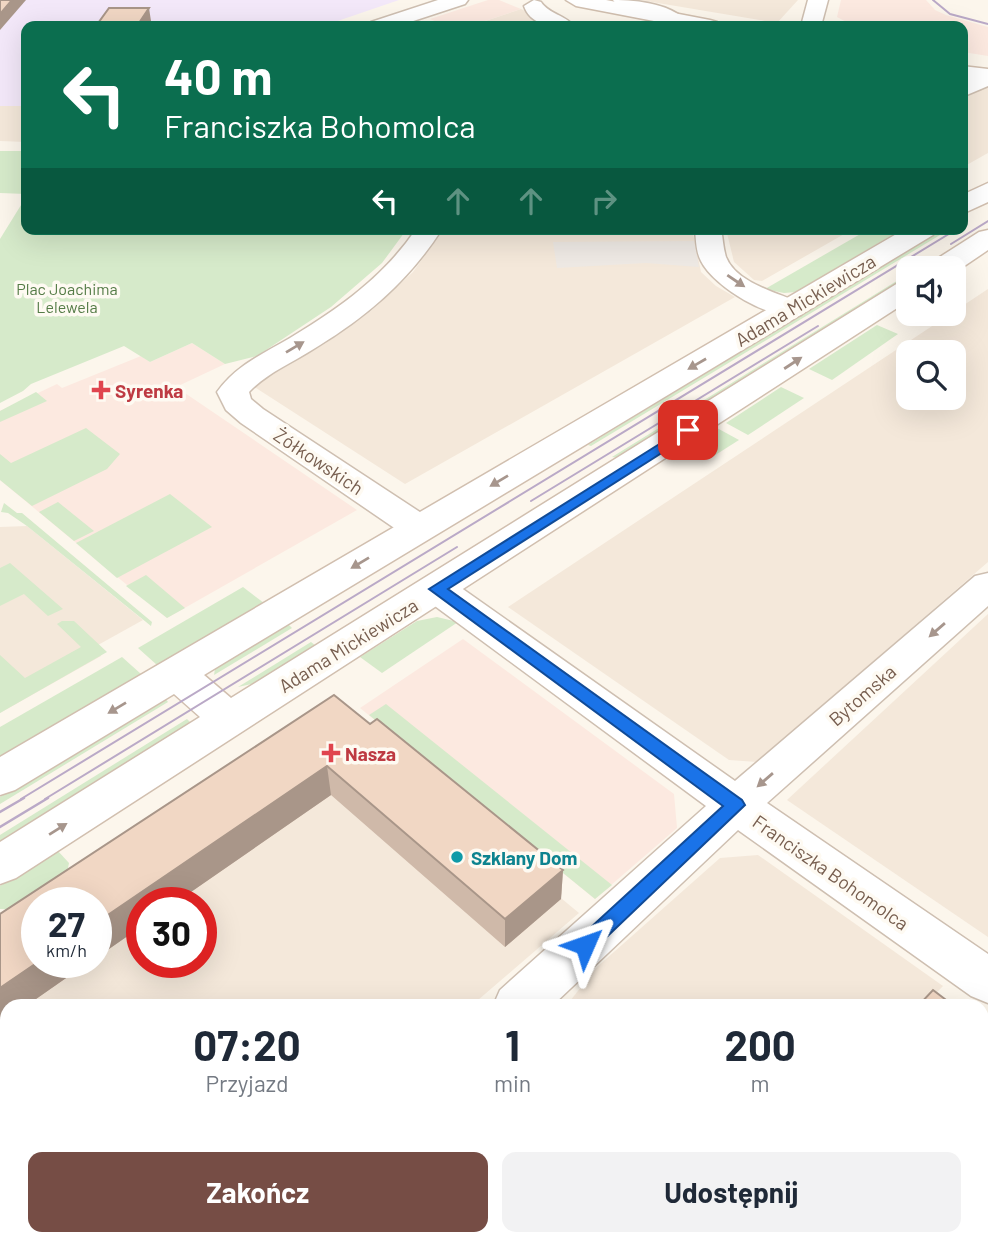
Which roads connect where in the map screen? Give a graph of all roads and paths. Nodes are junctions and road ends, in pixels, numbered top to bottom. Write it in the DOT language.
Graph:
graph roads {
  1 [pos="458,0"];
  2 [pos="554,0"];
  3 [pos="576,0"];
  4 [pos="623,0"];
  5 [pos="818,0"];
  6 [pos="534,6"];
  7 [pos="393,21"];
  8 [pos="554,21"];
  9 [pos="658,21"];
  10 [pos="665,21"];
  11 [pos="671,21"];
  12 [pos="812,21"];
  13 [pos="968,73"];
  14 [pos="988,76"];
  15 [pos="968,87"];
  16 [pos="988,191"];
  17 [pos="968,203"];
  18 [pos="425,235"];
  19 [pos="710,235"];
  20 [pos="914,235"];
  21 [pos="988,238"];
  22 [pos="960,256"];
  23 [pos="896,297"];
  24 [pos="791,309"];
  25 [pos="557,446"];
  26 [pos="611,478"];
  27 [pos="419,528"];
  28 [pos="988,585"];
  29 [pos="437,589"];
  30 [pos="176,673"];
  31 [pos="229,720"];
  32 [pos="0,778"];
  33 [pos="736,805"];
  34 [pos="0,865"];
  35 [pos="988,981"];
  36 [pos="527,999"];
  1 -- 7 [label="street"];
  2 -- 9 [label="street"];
  3 -- 10 [label="street"];
  4 -- 11 [label="street"];
  5 -- 12 [label="street"];
  6 -- 8 [label="street"];
  13 -- 14 [label="street"];
  14 -- 15 [label="street"];
  16 -- 17 [label="street"];
  27 -- 18 [label="street, Żółkowskich, one-way"];
  19 -- 24 [label="street, one-way"];
  20 -- 24 [label="street, Adama Mickiewicza"];
  21 -- 22 [label="street"];
  26 -- 23 [label="street, Adama Mickiewicza, one-way"];
  24 -- 25 [label="street, Adama Mickiewicza, one-way"];
  25 -- 26 [label="street"];
  25 -- 27 [label="street, Adama Mickiewicza, one-way"];
  26 -- 29 [label="street, Adama Mickiewicza"];
  27 -- 30 [label="street, Adama Mickiewicza, one-way"];
  28 -- 33 [label="street, Bytomska, one-way"];
  29 -- 31 [label="street, Adama Mickiewicza"];
  29 -- 33 [label="street, Franciszka Bohomolca"];
  30 -- 31 [label="street"];
  30 -- 32 [label="street, Adama Mickiewicza, one-way"];
  34 -- 31 [label="street, Adama Mickiewicza, one-way"];
  33 -- 35 [label="street, Franciszka Bohomolca"];
  33 -- 36 [label="street, Bytomska"];
}
